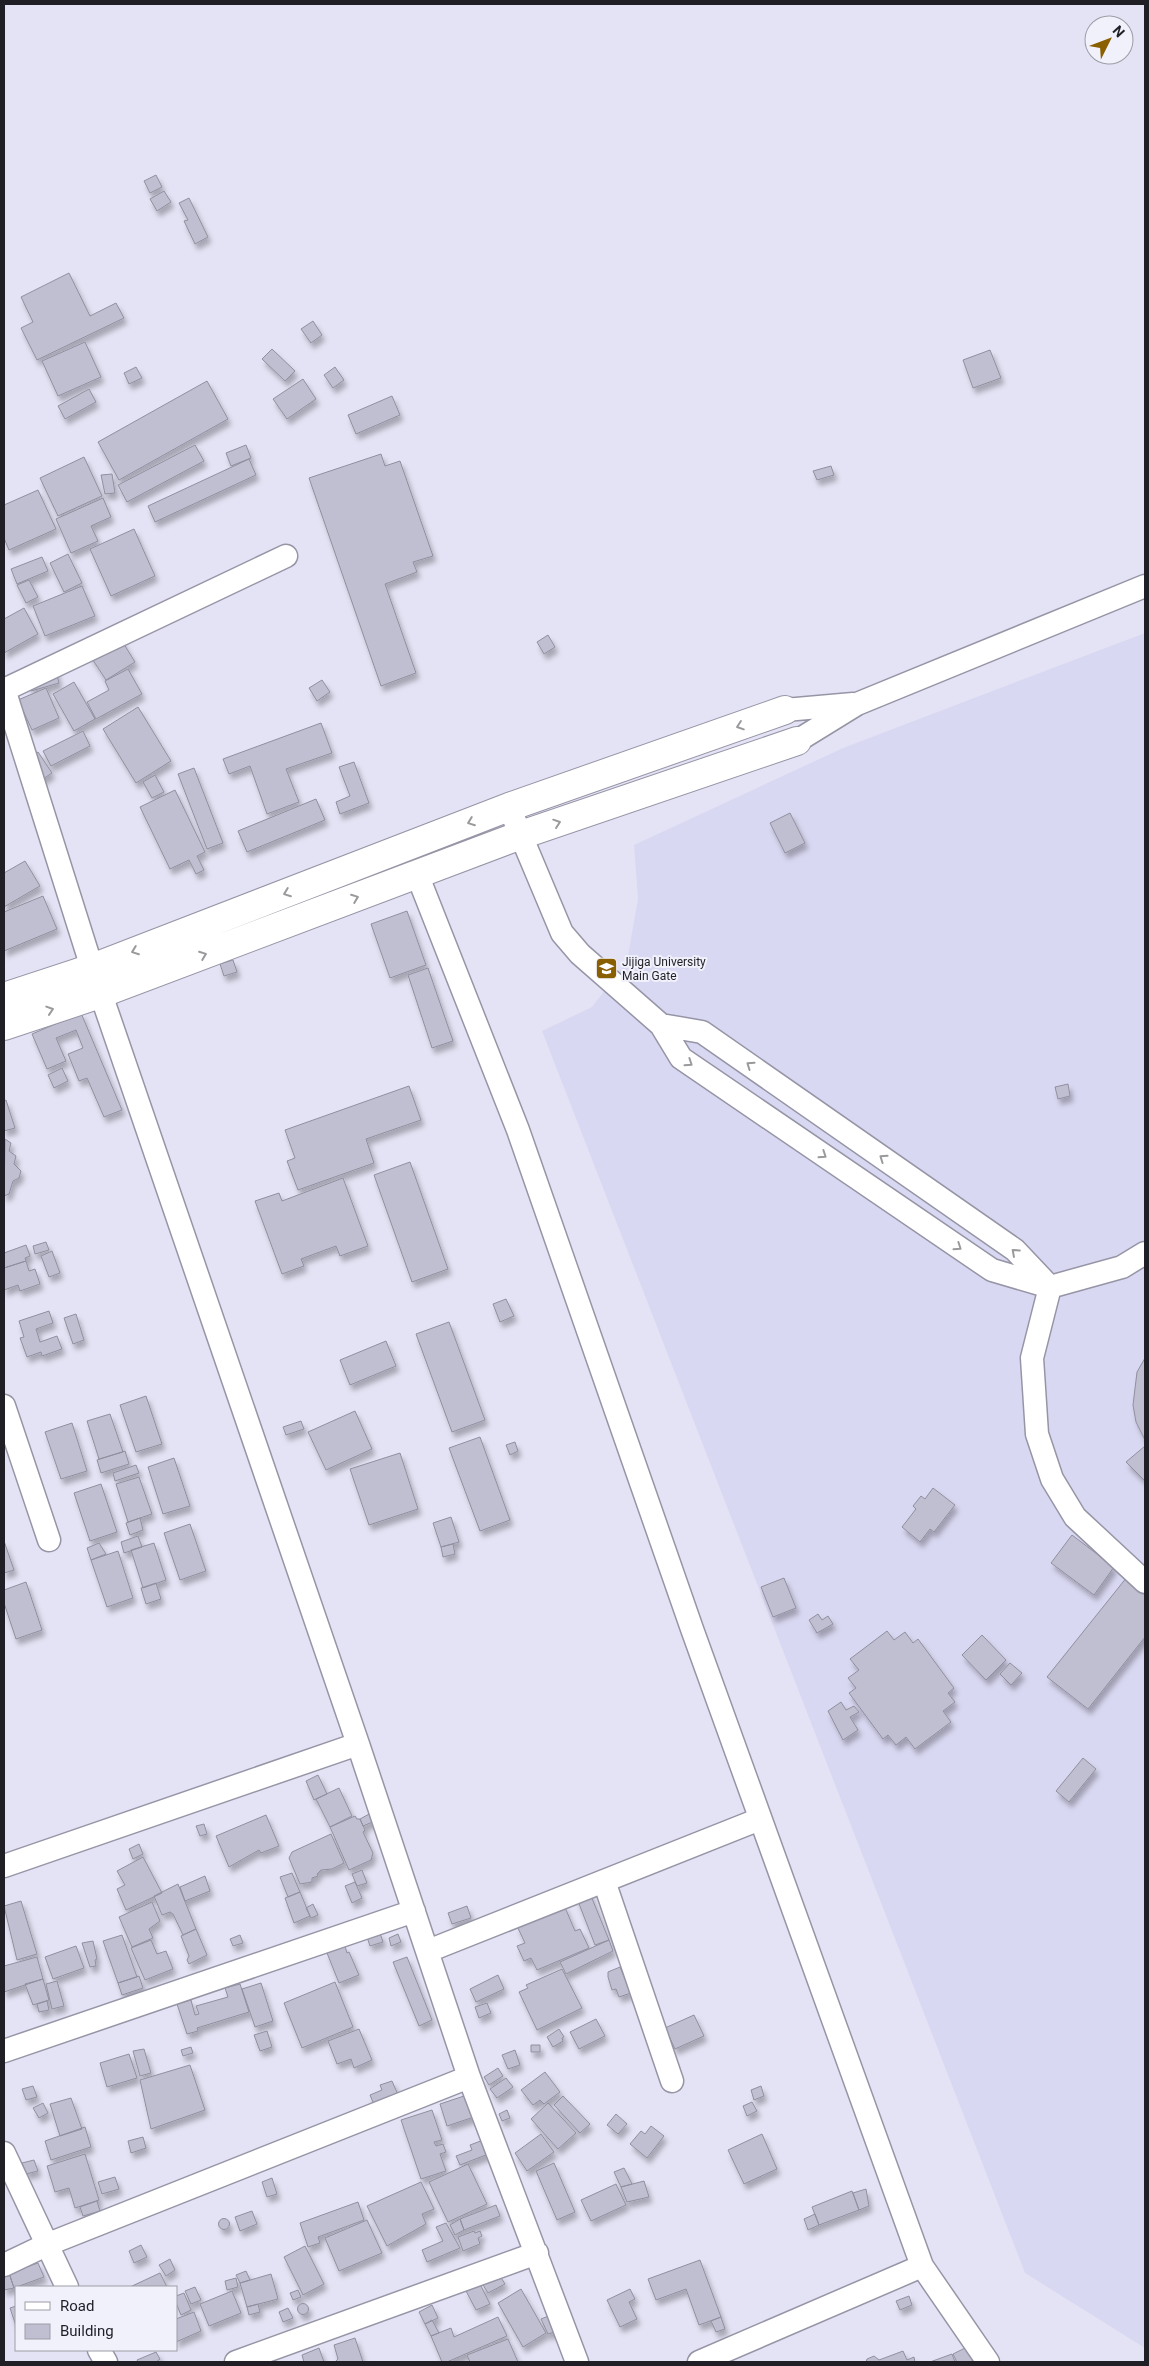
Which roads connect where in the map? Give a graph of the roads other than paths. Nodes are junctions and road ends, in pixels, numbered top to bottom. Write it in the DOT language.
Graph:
graph roads {
  1 [pos="286,556"];
  2 [pos="1145,586"];
  3 [pos="4,690"];
  4 [pos="857,704"];
  5 [pos="786,710"];
  6 [pos="797,740"];
  7 [pos="510,807"];
  8 [pos="522,836"];
  9 [pos="418,874"];
  10 [pos="92,968"];
  11 [pos="100,994"];
  12 [pos="4,997"];
  13 [pos="661,1025"];
  14 [pos="4,1026"];
  15 [pos="1145,1253"];
  16 [pos="1050,1287"];
  17 [pos="4,1406"];
  18 [pos="49,1540"];
  19 [pos="1145,1582"];
  20 [pos="358,1744"];
  21 [pos="760,1819"];
  22 [pos="4,1866"];
  23 [pos="604,1881"];
  24 [pos="414,1910"];
  25 [pos="428,1951"];
  26 [pos="4,2052"];
  27 [pos="469,2077"];
  28 [pos="672,2081"];
  29 [pos="4,2153"];
  30 [pos="46,2245"];
  31 [pos="537,2253"];
  32 [pos="4,2265"];
  33 [pos="922,2266"];
  34 [pos="66,2286"];
  35 [pos="100,2351"];
  36 [pos="106,2362"];
  37 [pos="236,2362"];
  38 [pos="577,2362"];
  39 [pos="699,2362"];
  40 [pos="988,2362"];
  1 -- 3 [label="street"];
  2 -- 4 [label="street"];
  3 -- 10 [label="street"];
  4 -- 5 [label="street"];
  4 -- 6 [label="street"];
  5 -- 7 [label="main road, one-way"];
  8 -- 6 [label="main road, one-way"];
  7 -- 8 [label="street"];
  7 -- 10 [label="main road, one-way"];
  8 -- 9 [label="main road"];
  8 -- 13 [label="street"];
  11 -- 9 [label="main road, one-way"];
  9 -- 21 [label="street"];
  10 -- 11 [label="street"];
  10 -- 12 [label="main road"];
  14 -- 11 [label="main road, one-way"];
  11 -- 20 [label="street"];
  16 -- 13 [label="street, one-way"];
  13 -- 16 [label="street, one-way"];
  15 -- 16 [label="street"];
  16 -- 19 [label="street"];
  17 -- 18 [label="street"];
  20 -- 22 [label="street"];
  20 -- 24 [label="street"];
  21 -- 23 [label="street"];
  21 -- 33 [label="street"];
  23 -- 25 [label="street"];
  23 -- 28 [label="street"];
  24 -- 25 [label="street"];
  24 -- 26 [label="street"];
  25 -- 27 [label="street"];
  27 -- 30 [label="street"];
  27 -- 31 [label="street"];
  29 -- 30 [label="street"];
  30 -- 32 [label="street"];
  30 -- 34 [label="street"];
  31 -- 37 [label="street"];
  31 -- 38 [label="street"];
  33 -- 39 [label="street"];
  33 -- 40 [label="street"];
  35 -- 36 [label="street"];
}
